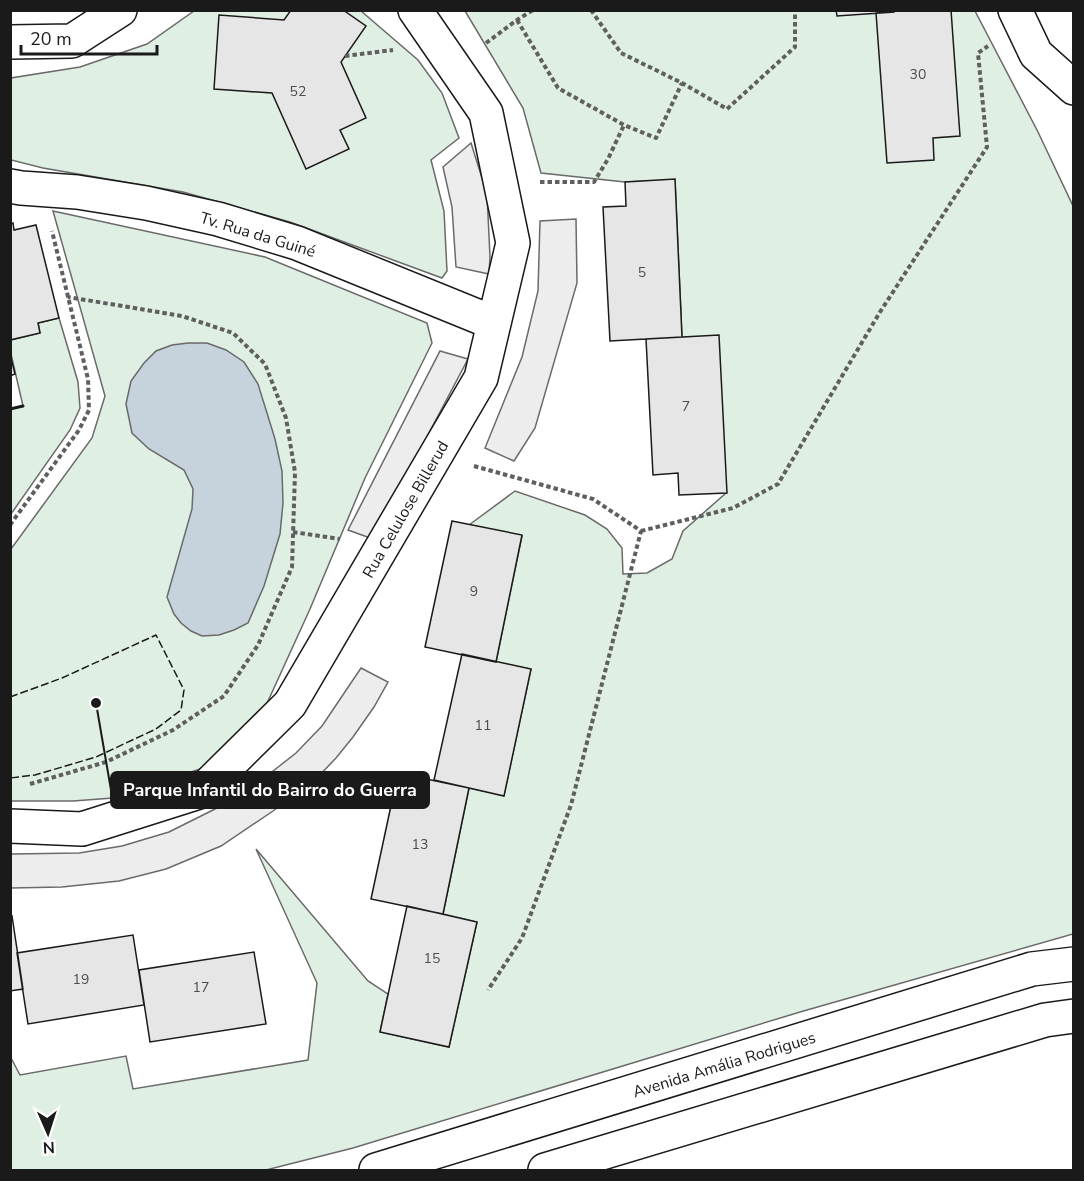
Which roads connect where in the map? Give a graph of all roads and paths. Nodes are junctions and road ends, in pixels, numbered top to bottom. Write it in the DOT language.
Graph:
graph roads {
  1 [pos="120,10"];
  2 [pos="415,10"];
  3 [pos="533,10"];
  4 [pos="591,10"];
  5 [pos="795,10"];
  6 [pos="1015,10"];
  7 [pos="518,20"];
  8 [pos="10,42"];
  9 [pos="978,53"];
  10 [pos="454,66"];
  11 [pos="682,83"];
  12 [pos="1074,88"];
  13 [pos="624,125"];
  14 [pos="500,183"];
  15 [pos="26,188"];
  16 [pos="68,297"];
  17 [pos="494,323"];
  18 [pos="436,456"];
  19 [pos="10,525"];
  20 [pos="641,531"];
  21 [pos="293,532"];
  22 [pos="342,540"];
  23 [pos="21,785"];
  24 [pos="10,826"];
  25 [pos="1074,964"];
  26 [pos="488,990"];
  27 [pos="1074,1016"];
  28 [pos="376,1170"];
  29 [pos="545,1170"];
  1 -- 8 [label="street"];
  2 -- 10 [label="street, Rua Celulose Billerud"];
  3 -- 7 [label="path"];
  4 -- 11 [label="path"];
  5 -- 11 [label="path"];
  6 -- 12 [label="street"];
  7 -- 10 [label="path"];
  7 -- 13 [label="path"];
  9 -- 20 [label="path"];
  10 -- 14 [label="street, Rua Celulose Billerud"];
  11 -- 13 [label="path"];
  13 -- 14 [label="path"];
  14 -- 17 [label="street, Rua Celulose Billerud"];
  15 -- 16 [label="path"];
  15 -- 17 [label="street, Tv. Rua da Guiné"];
  16 -- 19 [label="path"];
  16 -- 21 [label="path"];
  17 -- 18 [label="street, Rua Celulose Billerud"];
  18 -- 20 [label="path"];
  18 -- 24 [label="street, Rua Celulose Billerud"];
  20 -- 26 [label="path"];
  21 -- 22 [label="path"];
  21 -- 23 [label="path"];
  25 -- 28 [label="street, Avenida Amália Rodrigues"];
  27 -- 29 [label="street"];
}
